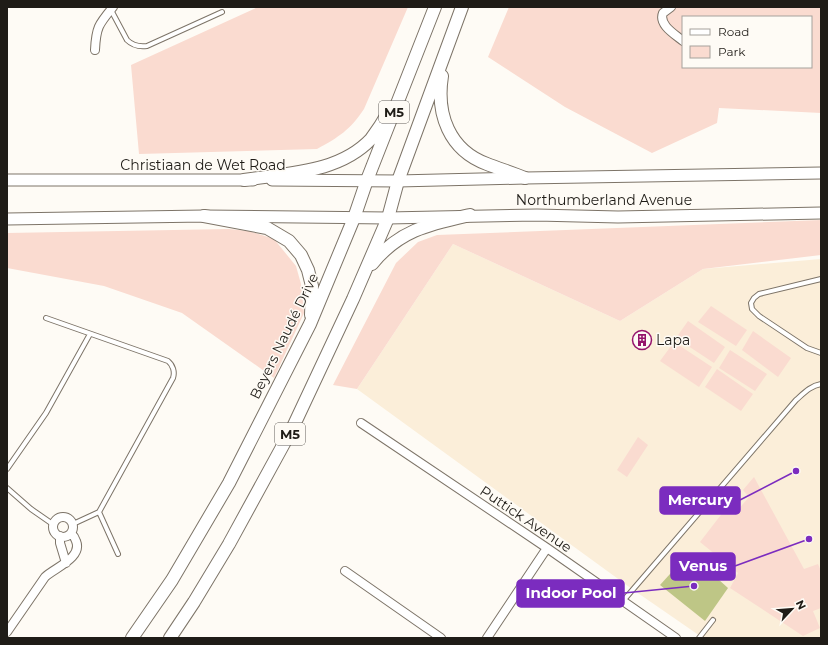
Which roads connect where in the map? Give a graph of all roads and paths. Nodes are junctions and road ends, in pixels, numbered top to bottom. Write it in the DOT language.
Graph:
graph roads {
  1 [pos="436,7"];
  2 [pos="462,7"];
  3 [pos="671,7"];
  4 [pos="112,9"];
  5 [pos="222,12"];
  6 [pos="682,40"];
  7 [pos="95,50"];
  8 [pos="446,53"];
  9 [pos="402,92"];
  10 [pos="821,173"];
  11 [pos="525,178"];
  12 [pos="7,180"];
  13 [pos="244,180"];
  14 [pos="367,180"];
  15 [pos="398,181"];
  16 [pos="821,212"];
  17 [pos="470,215"];
  18 [pos="204,216"];
  19 [pos="354,218"];
  20 [pos="388,218"];
  21 [pos="7,219"];
  22 [pos="363,276"];
  23 [pos="821,279"];
  24 [pos="46,318"];
  25 [pos="310,324"];
  26 [pos="90,334"];
  27 [pos="821,353"];
  28 [pos="821,384"];
  29 [pos="361,423"];
  30 [pos="7,468"];
  31 [pos="7,488"];
  32 [pos="99,512"];
  33 [pos="54,524"];
  34 [pos="73,524"];
  35 [pos="71,533"];
  36 [pos="60,536"];
  37 [pos="547,548"];
  38 [pos="118,554"];
  39 [pos="66,563"];
  40 [pos="345,571"];
  41 [pos="623,601"];
  42 [pos="713,620"];
  43 [pos="7,632"];
  44 [pos="132,638"];
  45 [pos="170,638"];
  46 [pos="441,638"];
  47 [pos="487,638"];
  48 [pos="676,638"];
  49 [pos="699,638"];
  1 -- 9 [label="main road, Beyers Naudé Drive / M5"];
  2 -- 8 [label="main road, M5"];
  3 -- 6 [label="street"];
  4 -- 5 [label="lane"];
  4 -- 7 [label="street"];
  8 -- 11 [label="main road"];
  8 -- 15 [label="main road, M5"];
  9 -- 13 [label="main road"];
  9 -- 14 [label="main road, Beyers Naudé Drive / M5"];
  10 -- 11 [label="main road, Northumberland Avenue"];
  11 -- 15 [label="main road, Northumberland Avenue"];
  12 -- 13 [label="main road, Christiaan de Wet Road"];
  13 -- 14 [label="main road, Christiaan de Wet Road"];
  14 -- 15 [label="main road, Christiaan de Wet Road"];
  14 -- 19 [label="main road, Beyers Naudé Drive / M5"];
  15 -- 20 [label="main road, M5"];
  16 -- 17 [label="main road, Northumberland Avenue"];
  17 -- 20 [label="main road, Northumberland Avenue"];
  17 -- 22 [label="main road"];
  18 -- 19 [label="main road"];
  18 -- 21 [label="main road"];
  18 -- 25 [label="main road"];
  19 -- 20 [label="main road"];
  19 -- 25 [label="main road, Beyers Naudé Drive / M5"];
  20 -- 22 [label="main road, M5"];
  22 -- 45 [label="main road, M5"];
  23 -- 27 [label="lane"];
  24 -- 26 [label="lane"];
  25 -- 44 [label="main road, Beyers Naudé Drive / M5"];
  26 -- 30 [label="lane"];
  26 -- 32 [label="lane"];
  28 -- 41 [label="lane"];
  29 -- 37 [label="street, Puttick Avenue"];
  31 -- 33 [label="lane"];
  32 -- 34 [label="lane"];
  32 -- 38 [label="lane"];
  33 -- 34 [label="street"];
  33 -- 36 [label="street"];
  34 -- 35 [label="street"];
  35 -- 36 [label="street"];
  35 -- 39 [label="street"];
  36 -- 39 [label="street"];
  37 -- 41 [label="street, Puttick Avenue"];
  37 -- 47 [label="street"];
  39 -- 43 [label="street"];
  40 -- 46 [label="street"];
  41 -- 48 [label="street, Puttick Avenue"];
  42 -- 49 [label="lane"];
}
